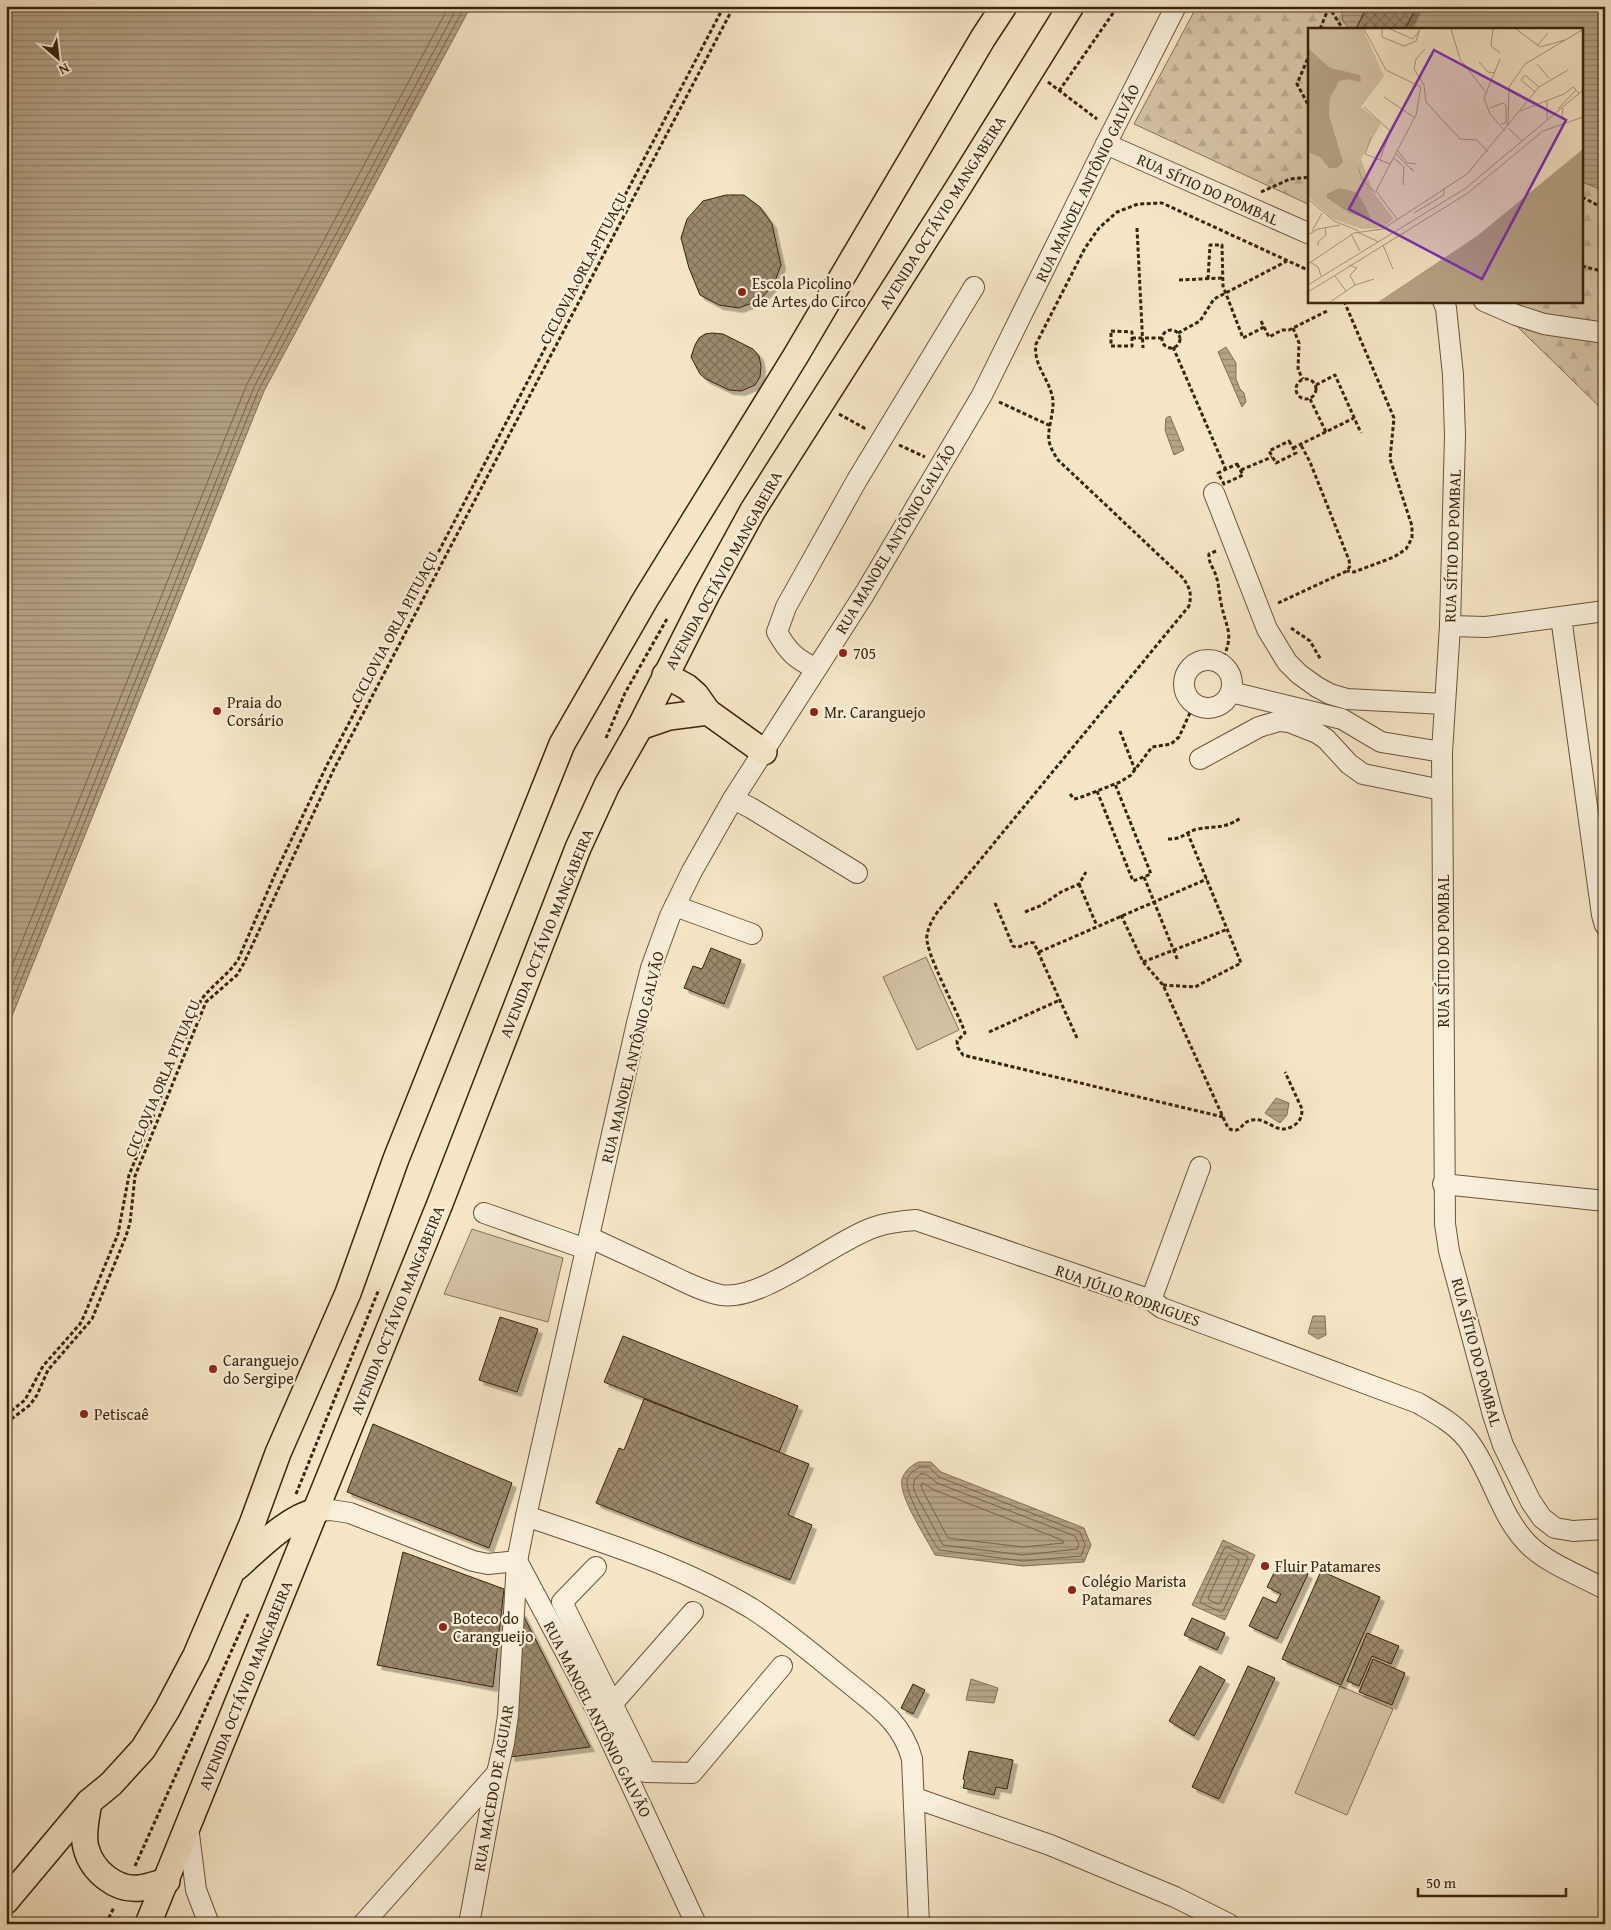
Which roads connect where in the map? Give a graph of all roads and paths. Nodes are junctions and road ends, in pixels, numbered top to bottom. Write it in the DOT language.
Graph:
graph roads {
  1 [pos="724,6"];
  2 [pos="734,6"];
  3 [pos="1004,6"];
  4 [pos="1071,6"];
  5 [pos="1118,6"];
  6 [pos="1176,6"];
  7 [pos="1329,6"];
  8 [pos="1320,28"];
  9 [pos="1342,28"];
  10 [pos="1308,59"];
  11 [pos="1031,70"];
  12 [pos="1059,91"];
  13 [pos="1308,104"];
  14 [pos="1109,138"];
  15 [pos="1308,177"];
  16 [pos="1584,198"];
  17 [pos="1243,204"];
  18 [pos="1605,209"];
  19 [pos="1137,228"];
  20 [pos="1308,233"];
  21 [pos="1288,261"];
  22 [pos="1584,267"];
  23 [pos="1308,270"];
  24 [pos="1605,272"];
  25 [pos="1222,278"];
  26 [pos="1208,279"];
  27 [pos="1179,280"];
  28 [pos="974,287"];
  29 [pos="1225,294"];
  30 [pos="1344,302"];
  31 [pos="1443,302"];
  32 [pos="1486,302"];
  33 [pos="1327,311"];
  34 [pos="1261,321"];
  35 [pos="1264,328"];
  36 [pos="1293,328"];
  37 [pos="1178,333"];
  38 [pos="1605,333"];
  39 [pos="1132,338"];
  40 [pos="1142,338"];
  41 [pos="1162,338"];
  42 [pos="1173,347"];
  43 [pos="1143,348"];
  44 [pos="1303,379"];
  45 [pos="1316,385"];
  46 [pos="982,395"];
  47 [pos="1310,399"];
  48 [pos="1354,418"];
  49 [pos="1051,426"];
  50 [pos="1326,432"];
  51 [pos="1361,433"];
  52 [pos="1301,445"];
  53 [pos="1293,448"];
  54 [pos="1272,457"];
  55 [pos="1226,470"];
  56 [pos="1241,470"];
  57 [pos="1218,473"];
  58 [pos="1225,486"];
  59 [pos="1234,543"];
  60 [pos="1347,571"];
  61 [pos="1275,594"];
  62 [pos="1278,603"];
  63 [pos="1281,610"];
  64 [pos="1605,611"];
  65 [pos="1561,617"];
  66 [pos="1288,625"];
  67 [pos="1450,626"];
  68 [pos="1321,660"];
  69 [pos="1221,663"];
  70 [pos="816,669"];
  71 [pos="665,675"];
  72 [pos="1231,692"];
  73 [pos="1194,704"];
  74 [pos="1445,704"];
  75 [pos="708,712"];
  76 [pos="640,727"];
  77 [pos="1120,731"];
  78 [pos="764,752"];
  79 [pos="1442,752"];
  80 [pos="1200,759"];
  81 [pos="1136,770"];
  82 [pos="1115,784"];
  83 [pos="1442,790"];
  84 [pos="1097,791"];
  85 [pos="1070,794"];
  86 [pos="732,799"];
  87 [pos="1241,818"];
  88 [pos="1188,834"];
  89 [pos="1168,839"];
  90 [pos="856,872"];
  91 [pos="1086,872"];
  92 [pos="1144,877"];
  93 [pos="1207,879"];
  94 [pos="1079,884"];
  95 [pos="1154,902"];
  96 [pos="995,903"];
  97 [pos="675,906"];
  98 [pos="1025,912"];
  99 [pos="1121,915"];
  100 [pos="1605,925"];
  101 [pos="1097,926"];
  102 [pos="1228,929"];
  103 [pos="752,934"];
  104 [pos="1174,950"];
  105 [pos="1039,952"];
  106 [pos="1178,961"];
  107 [pos="1143,962"];
  108 [pos="1164,985"];
  109 [pos="1060,1000"];
  110 [pos="989,1032"];
  111 [pos="1077,1038"];
  112 [pos="1285,1072"];
  113 [pos="1223,1117"];
  114 [pos="1200,1167"];
  115 [pos="1443,1184"];
  116 [pos="1605,1201"];
  117 [pos="484,1212"];
  118 [pos="587,1243"];
  119 [pos="1151,1300"];
  120 [pos="6,1415"];
  121 [pos="6,1423"];
  122 [pos="317,1511"];
  123 [pos="526,1516"];
  124 [pos="1605,1529"];
  125 [pos="517,1561"];
  126 [pos="596,1567"];
  127 [pos="230,1573"];
  128 [pos="1605,1589"];
  129 [pos="693,1612"];
  130 [pos="782,1666"];
  131 [pos="605,1707"];
  132 [pos="497,1774"];
  133 [pos="638,1776"];
  134 [pos="914,1798"];
  135 [pos="89,1802"];
  136 [pos="188,1826"];
  137 [pos="167,1881"];
  138 [pos="6,1901"];
  139 [pos="148,1924"];
  140 [pos="208,1924"];
  141 [pos="363,1924"];
  142 [pos="469,1924"];
  143 [pos="696,1924"];
  144 [pos="919,1924"];
  145 [pos="1229,1924"];
  1 -- 120 [label="path"];
  2 -- 121 [label="path, CICLOVIA ORLA PITUAÇU"];
  3 -- 127 [label="main road"];
  4 -- 11 [label="main road, AVENIDA OCTÁVIO MANGABEIRA"];
  5 -- 12 [label="path"];
  6 -- 14 [label="street, RUA MANOEL ANTÔNIO GALVÃO"];
  7 -- 8 [label="path"];
  7 -- 9 [label="path"];
  10 -- 13 [label="path"];
  11 -- 12 [label="path"];
  11 -- 71 [label="main road, AVENIDA OCTÁVIO MANGABEIRA"];
  12 -- 14 [label="path"];
  14 -- 17 [label="street, RUA SÍTIO DO POMBAL"];
  14 -- 46 [label="street, RUA MANOEL ANTÔNIO GALVÃO"];
  15 -- 17 [label="path"];
  16 -- 18 [label="path"];
  17 -- 20 [label="street, RUA SÍTIO DO POMBAL"];
  19 -- 40 [label="path"];
  21 -- 29 [label="path"];
  22 -- 24 [label="path"];
  23 -- 49 [label="path"];
  25 -- 26 [label="path"];
  25 -- 26 [label="path"];
  25 -- 29 [label="path"];
  26 -- 27 [label="path"];
  28 -- 70 [label="street"];
  29 -- 35 [label="path"];
  29 -- 37 [label="path"];
  30 -- 60 [label="path"];
  31 -- 67 [label="street, RUA SÍTIO DO POMBAL"];
  32 -- 38 [label="street"];
  33 -- 36 [label="path"];
  34 -- 35 [label="path"];
  35 -- 36 [label="path"];
  36 -- 44 [label="path"];
  37 -- 41 [label="path"];
  37 -- 42 [label="path"];
  39 -- 39 [label="path"];
  39 -- 40 [label="path"];
  40 -- 41 [label="path"];
  40 -- 43 [label="path"];
  41 -- 42 [label="path"];
  42 -- 55 [label="path"];
  44 -- 45 [label="path"];
  44 -- 47 [label="path"];
  45 -- 47 [label="path"];
  45 -- 48 [label="path"];
  46 -- 49 [label="path"];
  46 -- 70 [label="street, RUA MANOEL ANTÔNIO GALVÃO"];
  47 -- 50 [label="path"];
  48 -- 50 [label="path"];
  48 -- 51 [label="path"];
  49 -- 113 [label="path"];
  50 -- 52 [label="path"];
  52 -- 53 [label="path"];
  52 -- 60 [label="path"];
  53 -- 54 [label="path"];
  53 -- 54 [label="path"];
  54 -- 56 [label="path"];
  55 -- 56 [label="path"];
  55 -- 57 [label="path"];
  56 -- 58 [label="path"];
  58 -- 59 [label="street"];
  59 -- 69 [label="path"];
  59 -- 74 [label="street"];
  60 -- 62 [label="path"];
  61 -- 62 [label="path"];
  62 -- 63 [label="path"];
  64 -- 65 [label="street"];
  65 -- 67 [label="street"];
  65 -- 100 [label="street"];
  66 -- 68 [label="path"];
  67 -- 74 [label="street, RUA SÍTIO DO POMBAL"];
  69 -- 72 [label="street"];
  69 -- 73 [label="street"];
  70 -- 78 [label="street, RUA MANOEL ANTÔNIO GALVÃO"];
  71 -- 75 [label="main road"];
  71 -- 76 [label="main road, AVENIDA OCTÁVIO MANGABEIRA"];
  72 -- 73 [label="street"];
  72 -- 79 [label="street"];
  73 -- 81 [label="path"];
  74 -- 79 [label="street, RUA SÍTIO DO POMBAL"];
  75 -- 76 [label="main road"];
  75 -- 78 [label="main road"];
  76 -- 122 [label="main road, AVENIDA OCTÁVIO MANGABEIRA"];
  77 -- 81 [label="path"];
  78 -- 86 [label="street, RUA MANOEL ANTÔNIO GALVÃO"];
  79 -- 83 [label="street, RUA SÍTIO DO POMBAL"];
  80 -- 83 [label="street"];
  81 -- 82 [label="path"];
  82 -- 84 [label="path"];
  82 -- 92 [label="path"];
  83 -- 115 [label="street, RUA SÍTIO DO POMBAL"];
  84 -- 85 [label="path"];
  84 -- 92 [label="path"];
  86 -- 90 [label="street"];
  86 -- 97 [label="street, RUA MANOEL ANTÔNIO GALVÃO"];
  87 -- 88 [label="path"];
  88 -- 89 [label="path"];
  88 -- 93 [label="path"];
  91 -- 94 [label="path"];
  92 -- 95 [label="path"];
  93 -- 95 [label="path"];
  93 -- 102 [label="path"];
  94 -- 98 [label="path"];
  94 -- 101 [label="path"];
  95 -- 99 [label="path"];
  95 -- 104 [label="path"];
  96 -- 105 [label="path"];
  97 -- 103 [label="street"];
  97 -- 118 [label="street, RUA MANOEL ANTÔNIO GALVÃO"];
  99 -- 101 [label="path"];
  99 -- 107 [label="path"];
  101 -- 105 [label="path"];
  102 -- 104 [label="path"];
  102 -- 108 [label="path"];
  104 -- 106 [label="path"];
  104 -- 107 [label="path"];
  105 -- 109 [label="path"];
  107 -- 108 [label="path"];
  108 -- 113 [label="path"];
  109 -- 110 [label="path"];
  109 -- 111 [label="path"];
  112 -- 113 [label="path"];
  114 -- 119 [label="street"];
  115 -- 116 [label="street"];
  115 -- 124 [label="street, RUA SÍTIO DO POMBAL"];
  117 -- 118 [label="street"];
  118 -- 119 [label="street, RUA JÚLIO RODRIGUES"];
  118 -- 123 [label="street, RUA MANOEL ANTÔNIO GALVÃO"];
  119 -- 128 [label="street, RUA JÚLIO RODRIGUES"];
  122 -- 125 [label="street"];
  122 -- 127 [label="main road"];
  122 -- 136 [label="main road, AVENIDA OCTÁVIO MANGABEIRA"];
  123 -- 125 [label="street, RUA MANOEL ANTÔNIO GALVÃO"];
  123 -- 134 [label="street"];
  125 -- 131 [label="street, RUA MANOEL ANTÔNIO GALVÃO"];
  125 -- 132 [label="street, RUA MACEDO DE AGUIAR"];
  126 -- 131 [label="street"];
  127 -- 135 [label="main road"];
  129 -- 131 [label="street"];
  130 -- 133 [label="street"];
  131 -- 133 [label="street, RUA MANOEL ANTÔNIO GALVÃO"];
  132 -- 141 [label="street"];
  132 -- 142 [label="street, RUA MACEDO DE AGUIAR"];
  133 -- 143 [label="street, RUA MANOEL ANTÔNIO GALVÃO"];
  134 -- 144 [label="street"];
  134 -- 145 [label="street"];
  135 -- 137 [label="main road"];
  135 -- 138 [label="main road"];
  136 -- 137 [label="main road, AVENIDA OCTÁVIO MANGABEIRA"];
  136 -- 140 [label="street"];
  137 -- 139 [label="main road, AVENIDA OCTÁVIO MANGABEIRA"];
}
